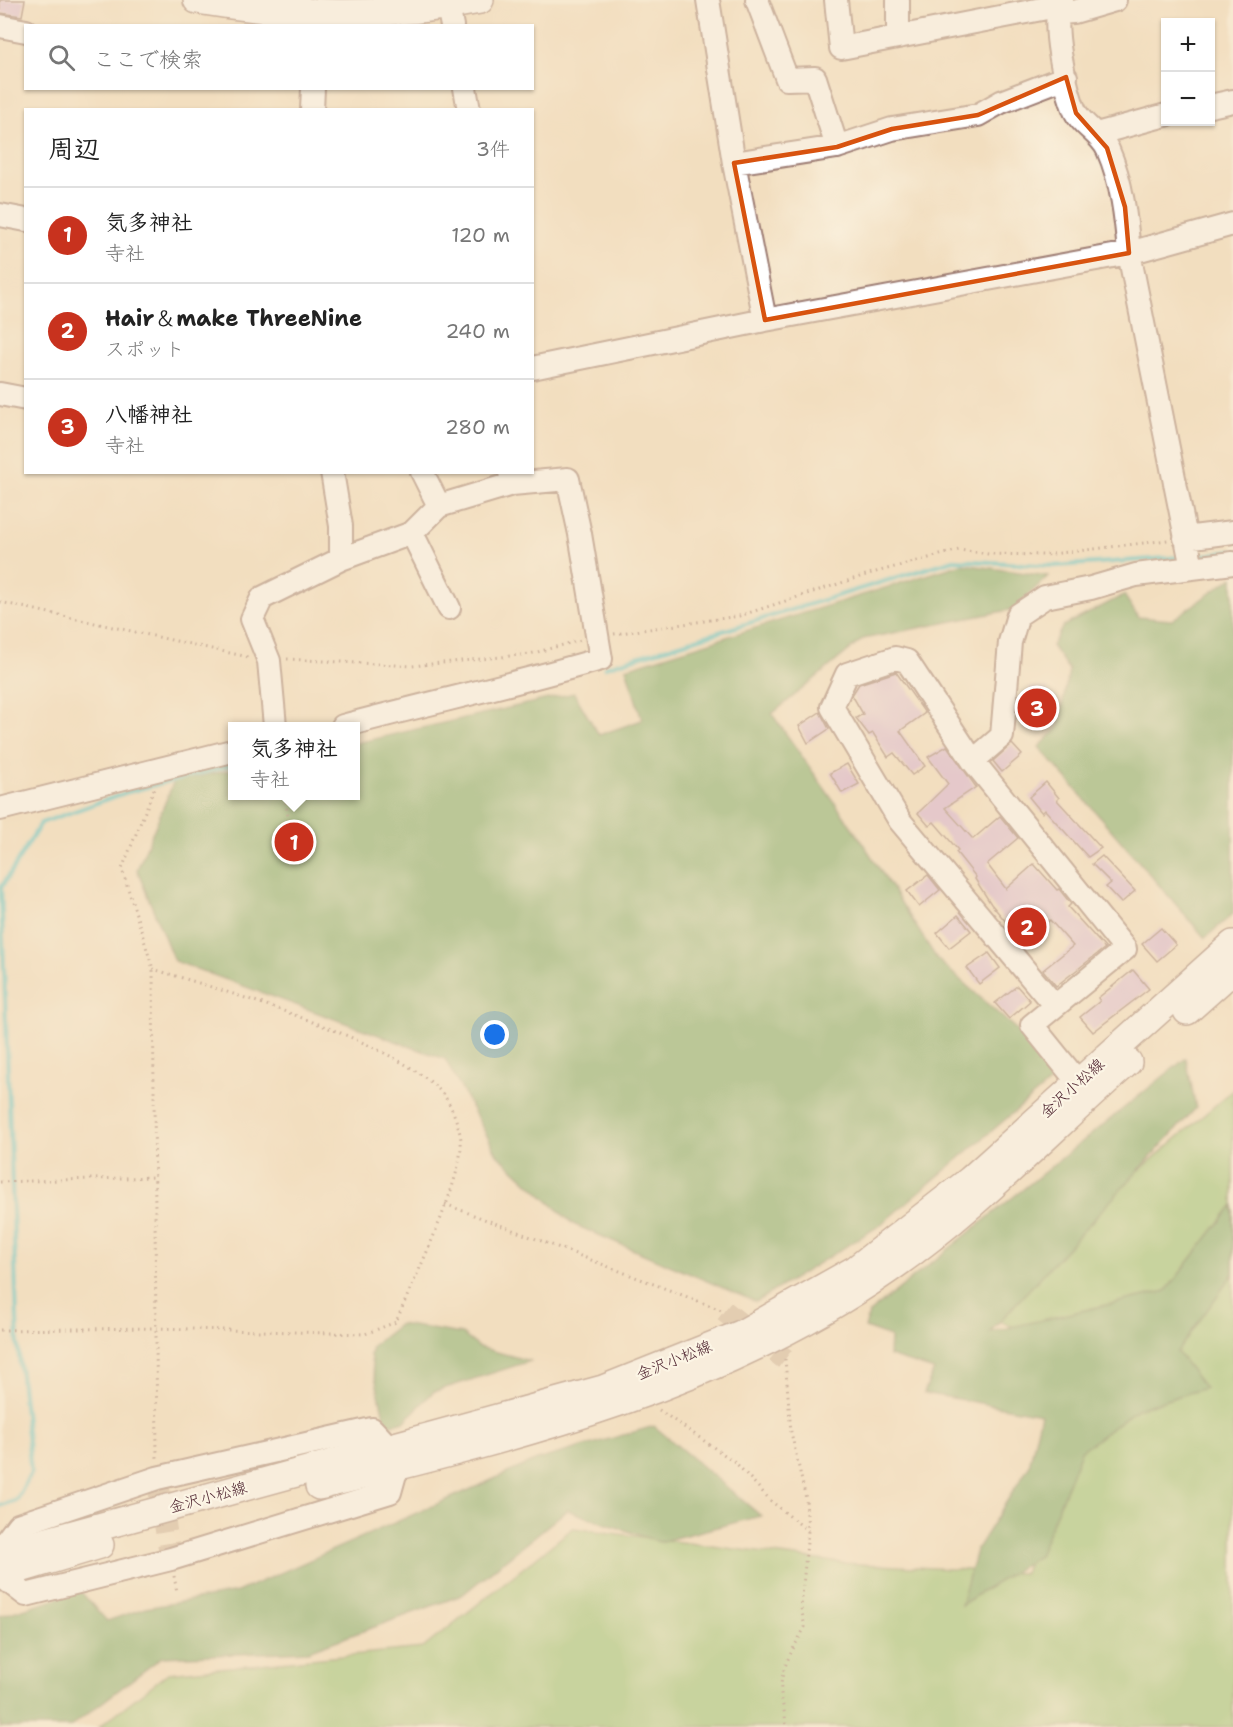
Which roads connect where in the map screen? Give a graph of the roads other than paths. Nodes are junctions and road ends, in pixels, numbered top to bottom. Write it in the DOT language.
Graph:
graph roads {
  1 [pos="197,0"];
  2 [pos="480,0"];
  3 [pos="708,0"];
  4 [pos="757,0"];
  5 [pos="836,0"];
  6 [pos="898,0"];
  7 [pos="1115,0"];
  8 [pos="1059,6"];
  9 [pos="450,16"];
  10 [pos="312,20"];
  11 [pos="0,26"];
  12 [pos="24,31"];
  13 [pos="898,36"];
  14 [pos="1066,77"];
  15 [pos="313,90"];
  16 [pos="465,90"];
  17 [pos="1233,101"];
  18 [pos="1215,105"];
  19 [pos="312,108"];
  20 [pos="469,108"];
  21 [pos="1161,117"];
  22 [pos="1096,134"];
  23 [pos="837,147"];
  24 [pos="734,163"];
  25 [pos="0,215"];
  26 [pos="24,220"];
  27 [pos="1233,224"];
  28 [pos="1129,253"];
  29 [pos="765,320"];
  30 [pos="534,368"];
  31 [pos="0,394"];
  32 [pos="24,399"];
  33 [pos="332,474"];
  34 [pos="423,474"];
  35 [pos="511,478"];
  36 [pos="439,506"];
  37 [pos="1233,532"];
  38 [pos="412,533"];
  39 [pos="1189,555"];
  40 [pos="341,559"];
  41 [pos="1233,563"];
  42 [pos="449,608"];
  43 [pos="275,722"];
  44 [pos="358,722"];
  45 [pos="228,751"];
  46 [pos="973,761"];
  47 [pos="0,809"];
  48 [pos="1233,944"];
  49 [pos="1233,970"];
  50 [pos="1055,1006"];
  51 [pos="1078,1082"];
  52 [pos="394,1457"];
  53 [pos="0,1549"];
  54 [pos="0,1554"];
  55 [pos="0,1575"];
  1 -- 10 [label="main road"];
  2 -- 9 [label="main road"];
  3 -- 24 [label="street"];
  4 -- 23 [label="street"];
  5 -- 13 [label="street"];
  6 -- 13 [label="street"];
  7 -- 8 [label="street"];
  8 -- 13 [label="street"];
  8 -- 14 [label="street"];
  9 -- 10 [label="main road"];
  11 -- 12 [label="street"];
  14 -- 22 [label="street"];
  14 -- 23 [label="street"];
  15 -- 19 [label="street"];
  16 -- 20 [label="street"];
  17 -- 18 [label="street"];
  21 -- 22 [label="street"];
  22 -- 28 [label="street"];
  23 -- 24 [label="street"];
  24 -- 29 [label="street"];
  25 -- 26 [label="street"];
  27 -- 28 [label="street"];
  28 -- 29 [label="street"];
  28 -- 39 [label="street"];
  29 -- 30 [label="street"];
  31 -- 32 [label="street"];
  33 -- 40 [label="street"];
  34 -- 36 [label="street"];
  35 -- 36 [label="street"];
  35 -- 44 [label="street"];
  36 -- 38 [label="street"];
  37 -- 39 [label="street"];
  38 -- 40 [label="street"];
  38 -- 42 [label="street"];
  39 -- 41 [label="street"];
  39 -- 46 [label="street"];
  40 -- 43 [label="street"];
  45 -- 47 [label="street"];
  46 -- 50 [label="street"];
  46 -- 50 [label="street"];
  48 -- 51 [label="main road, 金沢小松線"];
  49 -- 52 [label="main road, 金沢小松線"];
  50 -- 51 [label="street"];
  51 -- 52 [label="main road, 金沢小松線"];
  52 -- 53 [label="street"];
  52 -- 54 [label="main road, 金沢小松線"];
  52 -- 55 [label="main road, 金沢小松線"];
}
